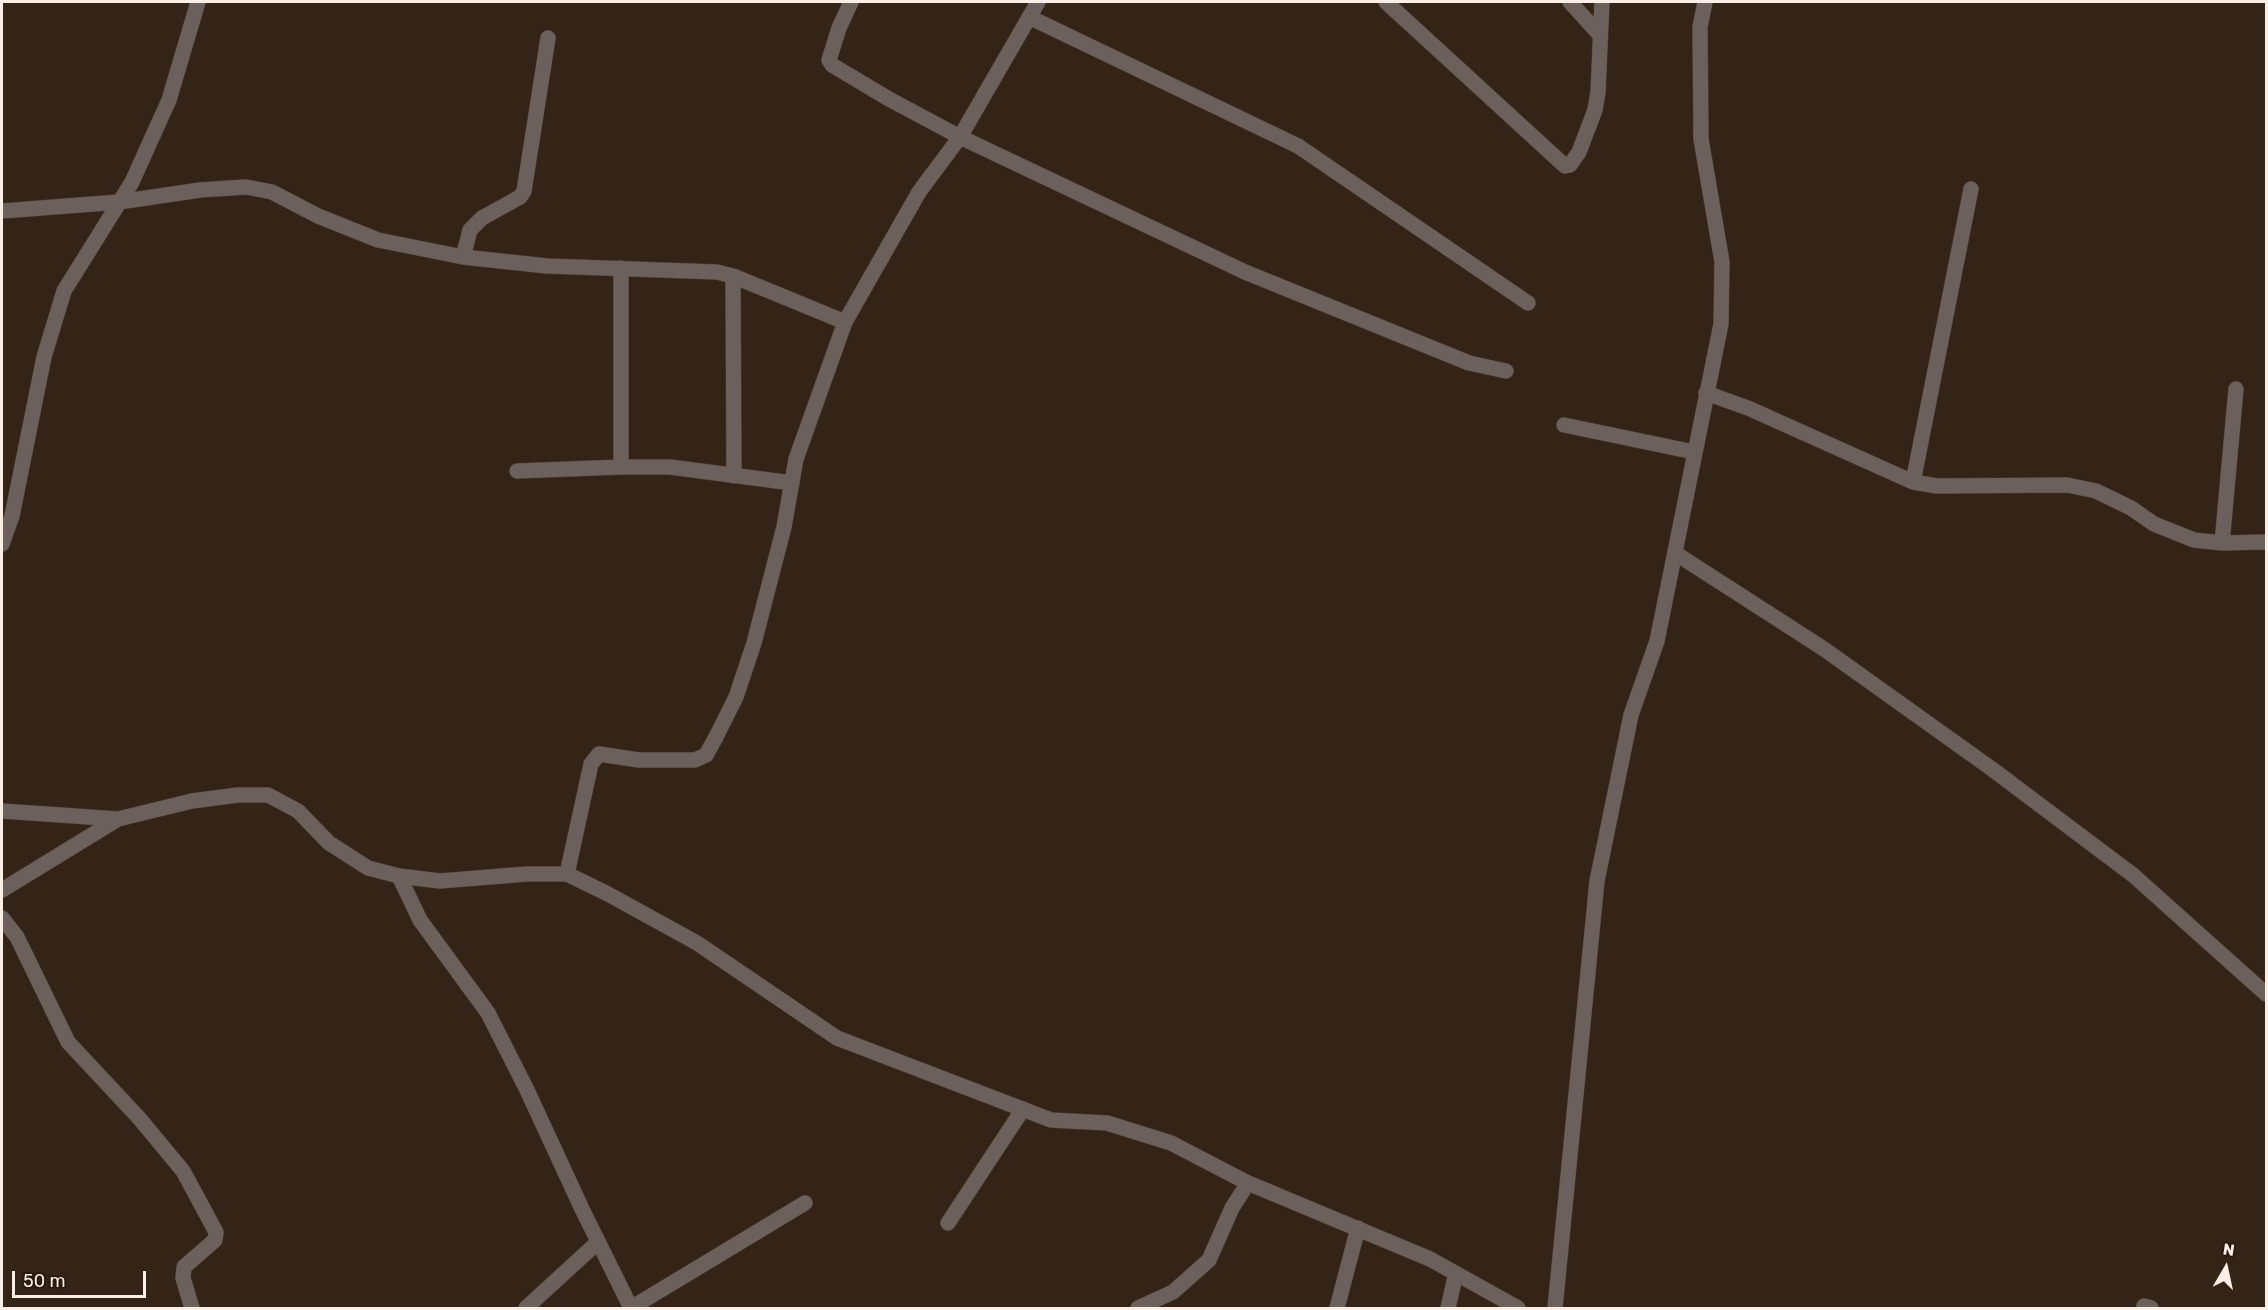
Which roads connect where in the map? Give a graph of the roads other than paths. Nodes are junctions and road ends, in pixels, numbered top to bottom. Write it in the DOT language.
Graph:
graph roads {
  1 [pos="198,2"];
  2 [pos="851,2"];
  3 [pos="1038,2"];
  4 [pos="1386,2"];
  5 [pos="1569,2"];
  6 [pos="1602,2"];
  7 [pos="1705,2"];
  8 [pos="1029,17"];
  9 [pos="1600,34"];
  10 [pos="548,38"];
  11 [pos="960,137"];
  12 [pos="1971,189"];
  13 [pos="119,202"];
  14 [pos="2,211"];
  15 [pos="463,257"];
  16 [pos="621,268"];
  17 [pos="733,276"];
  18 [pos="1528,303"];
  19 [pos="845,322"];
  20 [pos="1506,371"];
  21 [pos="2236,388"];
  22 [pos="1706,393"];
  23 [pos="1564,425"];
  24 [pos="1694,452"];
  25 [pos="621,467"];
  26 [pos="517,471"];
  27 [pos="734,476"];
  28 [pos="1913,482"];
  29 [pos="792,483"];
  30 [pos="2266,542"];
  31 [pos="2222,543"];
  32 [pos="2,544"];
  33 [pos="1675,553"];
  34 [pos="2,811"];
  35 [pos="118,819"];
  36 [pos="567,874"];
  37 [pos="399,876"];
  38 [pos="2,890"];
  39 [pos="2,918"];
  40 [pos="2266,994"];
  41 [pos="1023,1109"];
  42 [pos="1248,1183"];
  43 [pos="805,1203"];
  44 [pos="948,1223"];
  45 [pos="1358,1228"];
  46 [pos="598,1242"];
  47 [pos="1456,1273"];
  48 [pos="192,1308"];
  49 [pos="526,1308"];
  50 [pos="1138,1308"];
  51 [pos="1337,1308"];
  52 [pos="1448,1308"];
  53 [pos="1518,1308"];
  54 [pos="1556,1308"];
  1 -- 13 [label="street"];
  2 -- 11 [label="street"];
  3 -- 8 [label="street"];
  4 -- 9 [label="street"];
  5 -- 9 [label="street"];
  6 -- 9 [label="street"];
  7 -- 22 [label="street"];
  8 -- 11 [label="street"];
  8 -- 18 [label="street"];
  10 -- 15 [label="street"];
  11 -- 19 [label="street"];
  11 -- 20 [label="street"];
  12 -- 28 [label="street"];
  13 -- 14 [label="street"];
  13 -- 15 [label="street"];
  13 -- 32 [label="street"];
  15 -- 16 [label="street"];
  16 -- 17 [label="street"];
  16 -- 25 [label="street"];
  17 -- 19 [label="street"];
  17 -- 27 [label="street"];
  19 -- 29 [label="street"];
  21 -- 31 [label="street"];
  22 -- 24 [label="street"];
  22 -- 28 [label="street"];
  23 -- 24 [label="street"];
  24 -- 33 [label="street"];
  25 -- 26 [label="street"];
  25 -- 27 [label="street"];
  27 -- 29 [label="street"];
  28 -- 31 [label="street"];
  29 -- 36 [label="street"];
  30 -- 31 [label="street"];
  33 -- 40 [label="street"];
  33 -- 54 [label="street"];
  34 -- 35 [label="street"];
  35 -- 37 [label="street"];
  35 -- 38 [label="street"];
  36 -- 37 [label="street"];
  36 -- 41 [label="street"];
  37 -- 46 [label="street"];
  39 -- 48 [label="street"];
  41 -- 42 [label="street"];
  41 -- 44 [label="street"];
  42 -- 45 [label="street"];
  42 -- 50 [label="street"];
  43 -- 46 [label="street"];
  45 -- 47 [label="street"];
  45 -- 51 [label="street"];
  46 -- 49 [label="street"];
  47 -- 52 [label="street"];
  47 -- 53 [label="street"];
}
